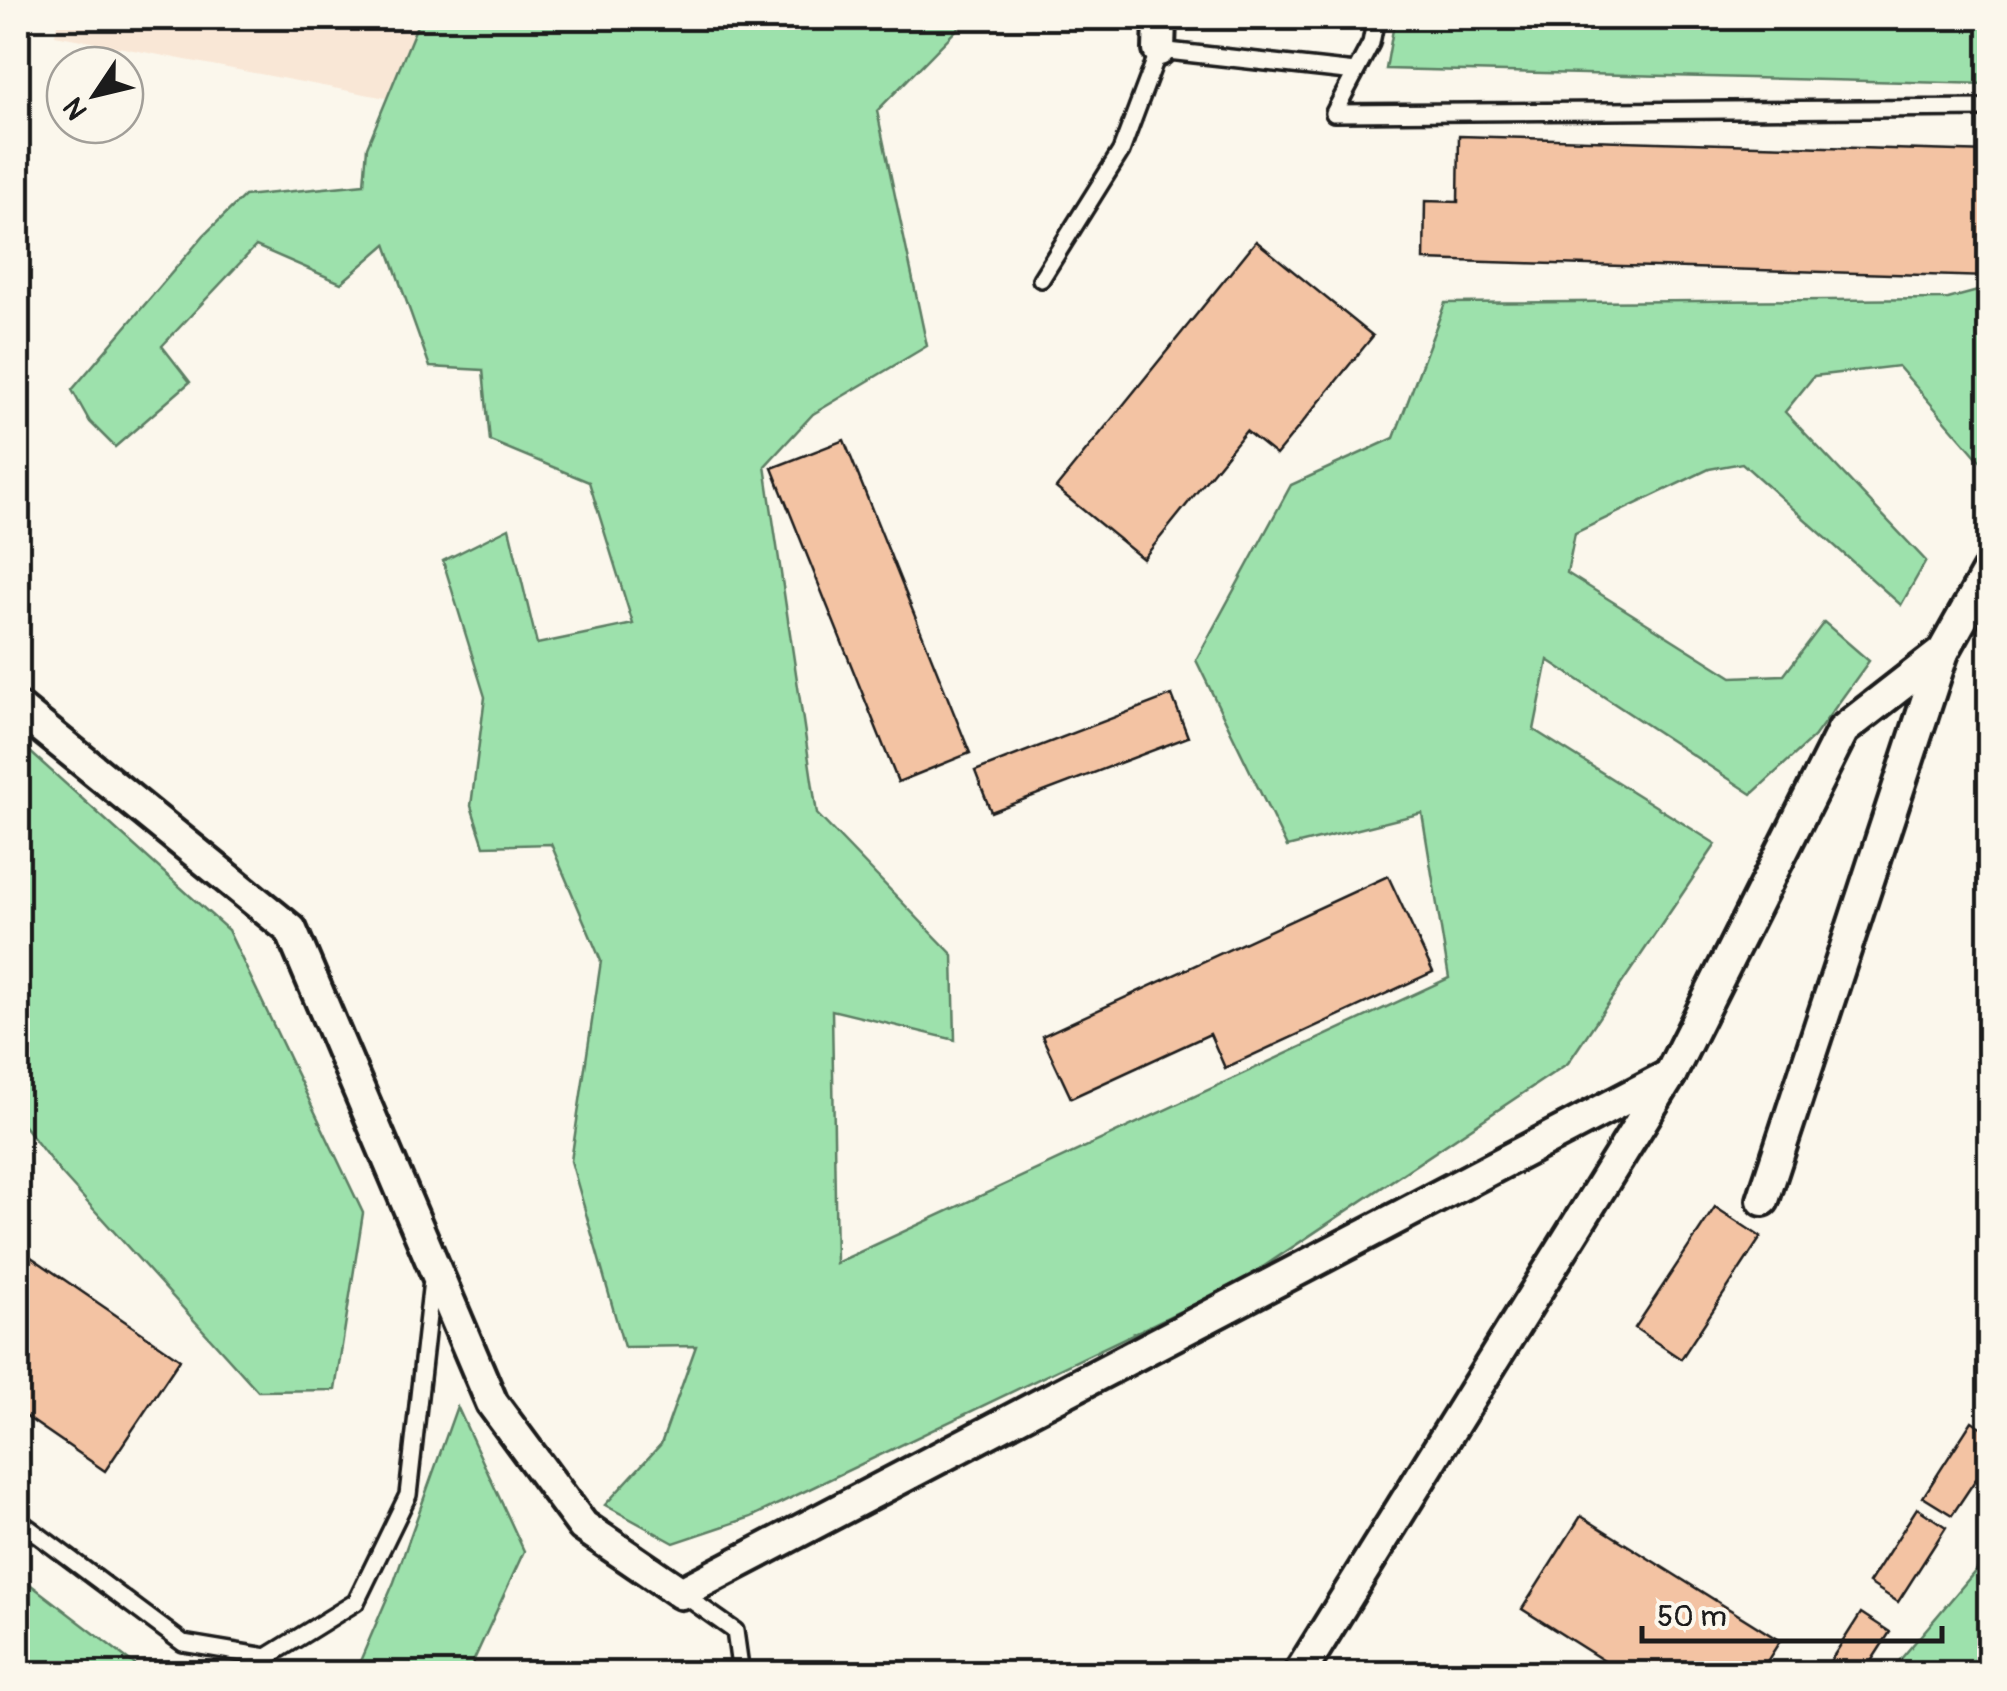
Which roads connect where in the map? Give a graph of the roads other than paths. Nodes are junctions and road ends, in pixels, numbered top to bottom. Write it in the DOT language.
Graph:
graph roads {
  1 [pos="1160,18"];
  2 [pos="1376,18"];
  3 [pos="1159,50"];
  4 [pos="1356,72"];
  5 [pos="1990,108"];
  6 [pos="1041,280"];
  7 [pos="1990,568"];
  8 [pos="1943,652"];
  9 [pos="18,708"];
  10 [pos="1670,1075"];
  11 [pos="1763,1200"];
  12 [pos="434,1266"];
  13 [pos="18,1520"];
  14 [pos="681,1593"];
  15 [pos="741,1674"];
  16 [pos="1298,1674"];
  1 -- 3 [label="street"];
  2 -- 4 [label="lane"];
  3 -- 4 [label="lane"];
  3 -- 6 [label="lane"];
  4 -- 5 [label="lane"];
  7 -- 8 [label="street"];
  8 -- 10 [label="street"];
  8 -- 11 [label="street"];
  9 -- 12 [label="street"];
  10 -- 14 [label="street"];
  10 -- 16 [label="street"];
  12 -- 13 [label="lane"];
  12 -- 14 [label="street"];
  14 -- 15 [label="lane"];
}
